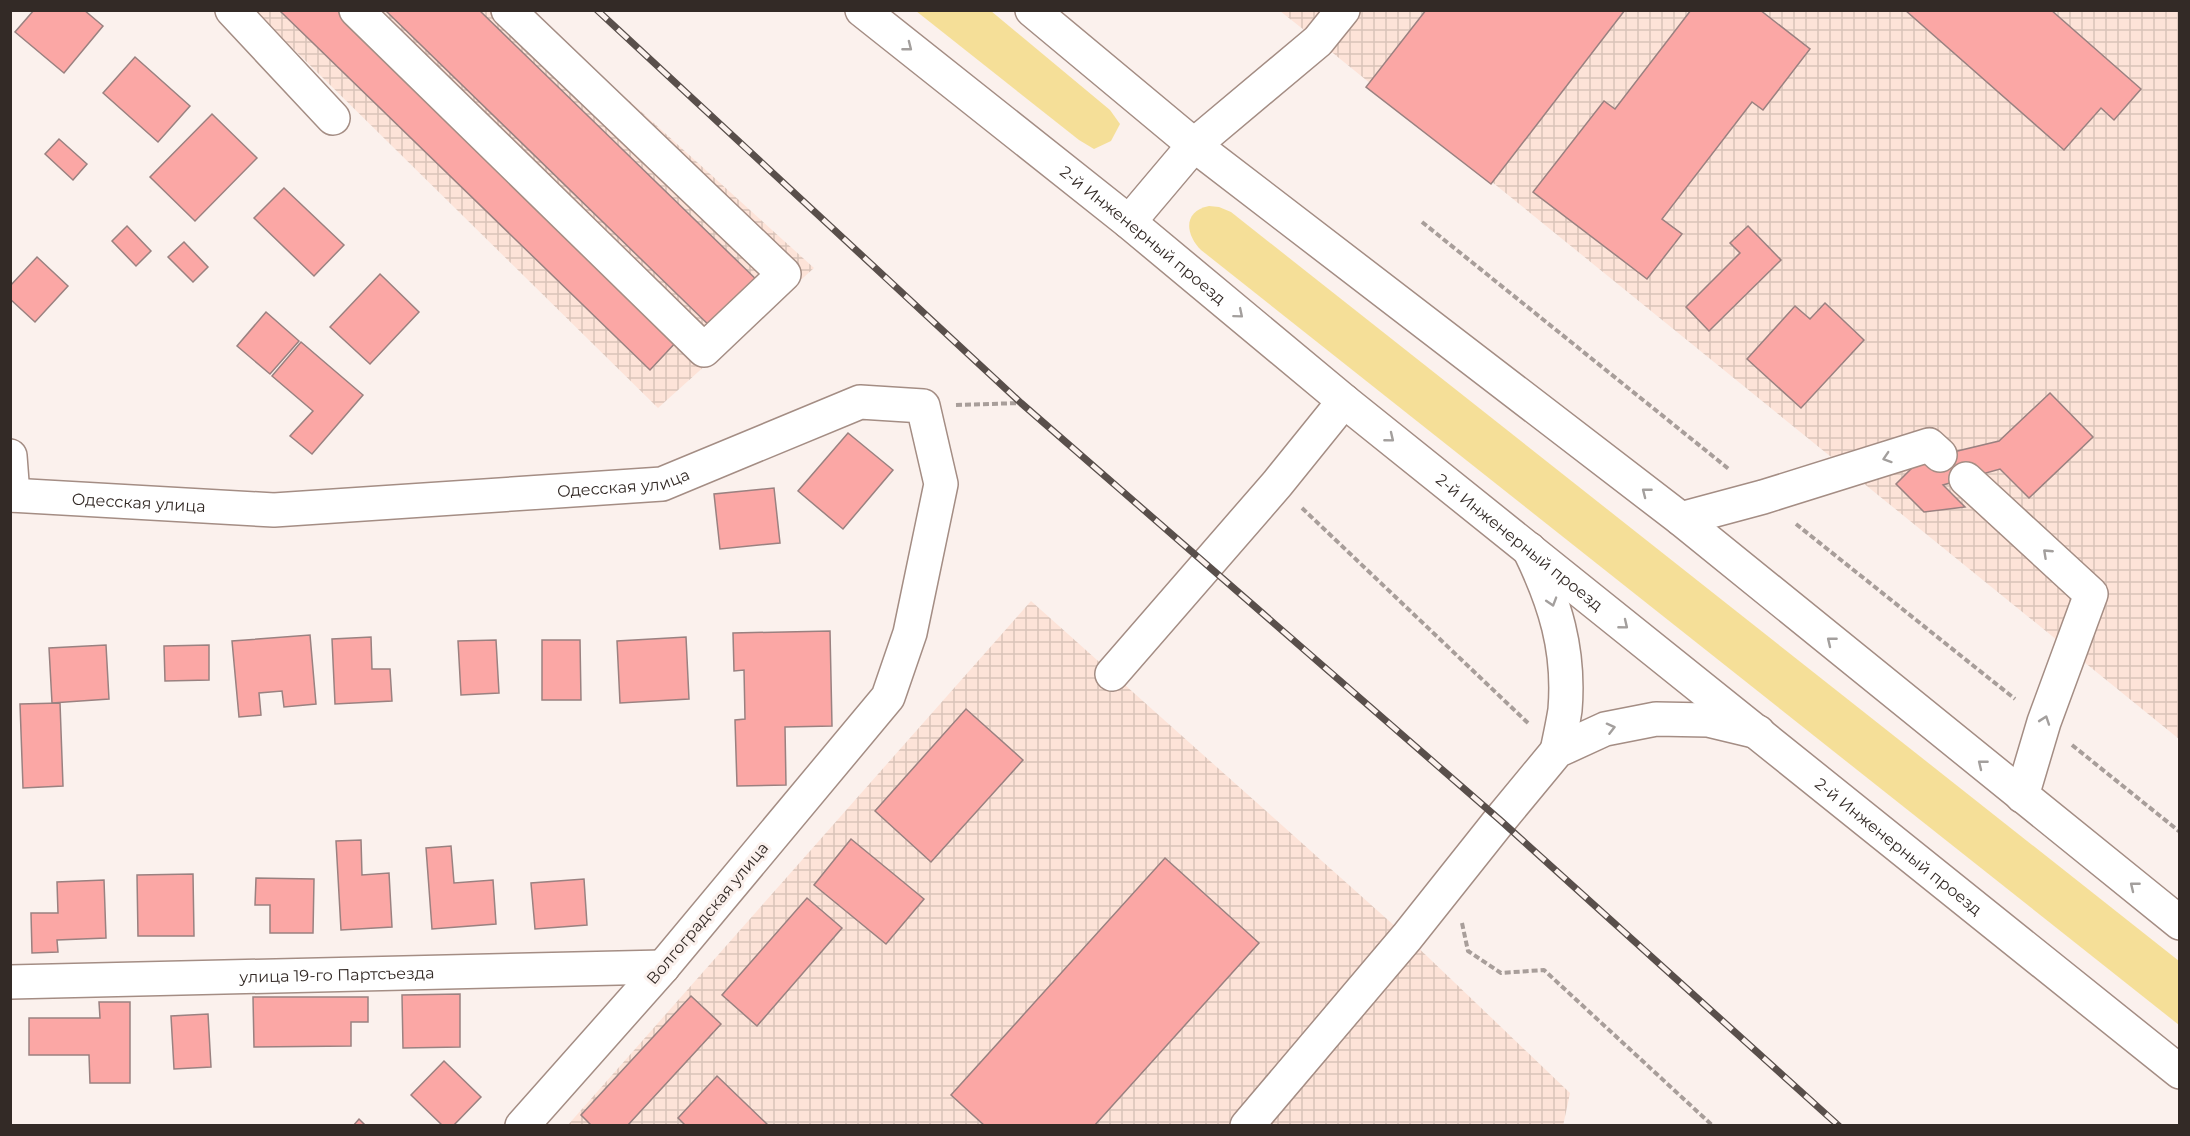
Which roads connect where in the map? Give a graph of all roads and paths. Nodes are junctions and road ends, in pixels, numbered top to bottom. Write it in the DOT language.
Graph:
graph roads {
  1 [pos="232,10"];
  2 [pos="356,10"];
  3 [pos="508,10"];
  4 [pos="862,10"];
  5 [pos="1032,10"];
  6 [pos="1343,10"];
  7 [pos="333,118"];
  8 [pos="1194,145"];
  9 [pos="1129,222"];
  10 [pos="1422,222"];
  11 [pos="1344,401"];
  12 [pos="1022,403"];
  13 [pos="923,406"];
  14 [pos="1940,455"];
  15 [pos="10,456"];
  16 [pos="1966,479"];
  17 [pos="1277,484"];
  18 [pos="12,495"];
  19 [pos="1763,497"];
  20 [pos="1681,519"];
  21 [pos="1529,549"];
  22 [pos="1112,674"];
  23 [pos="2044,722"];
  24 [pos="1758,732"];
  25 [pos="1557,751"];
  26 [pos="2022,796"];
  27 [pos="2180,832"];
  28 [pos="1453,881"];
  29 [pos="2180,922"];
  30 [pos="663,967"];
  31 [pos="10,982"];
  32 [pos="2180,1071"];
  33 [pos="522,1125"];
  34 [pos="1248,1125"];
  35 [pos="1713,1125"];
  1 -- 7 [label="main road"];
  2 -- 3 [label="main road"];
  4 -- 9 [label="main road, 2-й Инженерный проезд, one-way"];
  5 -- 8 [label="main road"];
  6 -- 8 [label="main road"];
  8 -- 9 [label="main road"];
  20 -- 8 [label="main road, one-way"];
  9 -- 11 [label="main road, 2-й Инженерный проезд, one-way"];
  10 -- 19 [label="path"];
  11 -- 17 [label="main road"];
  11 -- 21 [label="main road, 2-й Инженерный проезд, one-way"];
  12 -- 13 [label="path"];
  13 -- 18 [label="main road, Одесская улица"];
  13 -- 30 [label="main road, Волгоградская улица"];
  14 -- 19 [label="main road, one-way"];
  15 -- 18 [label="main road"];
  23 -- 16 [label="main road, one-way"];
  17 -- 22 [label="main road"];
  17 -- 25 [label="path"];
  19 -- 20 [label="main road"];
  19 -- 23 [label="path"];
  26 -- 20 [label="main road, one-way"];
  21 -- 24 [label="main road, 2-й Инженерный проезд, one-way"];
  21 -- 25 [label="main road, one-way"];
  23 -- 26 [label="main road"];
  23 -- 27 [label="path"];
  25 -- 24 [label="main road, one-way"];
  24 -- 32 [label="main road, 2-й Инженерный проезд"];
  25 -- 28 [label="main road"];
  29 -- 26 [label="main road, one-way"];
  28 -- 34 [label="main road"];
  28 -- 35 [label="path"];
  30 -- 31 [label="main road, улица 19-го Партсъезда"];
  30 -- 33 [label="main road, Волгоградская улица"];
}
